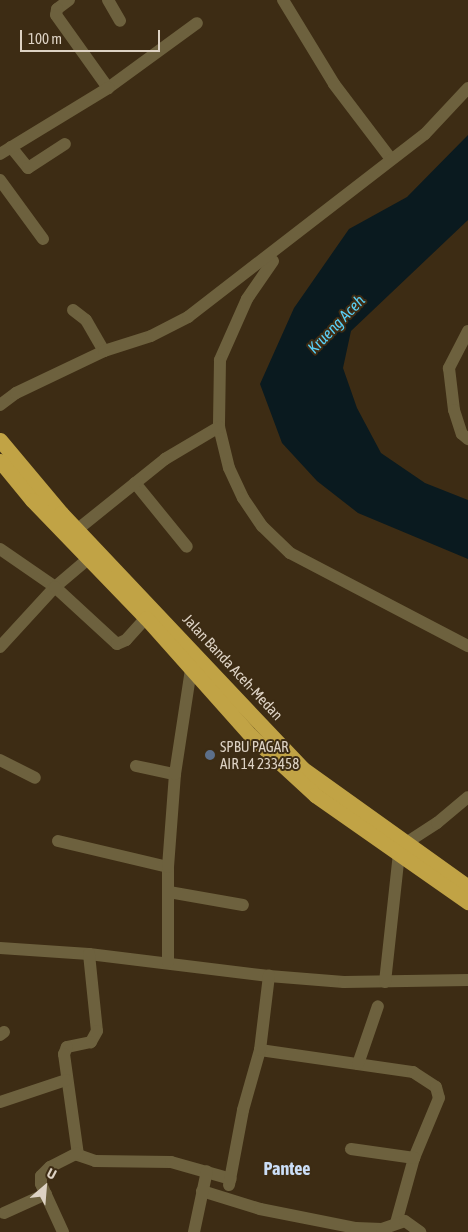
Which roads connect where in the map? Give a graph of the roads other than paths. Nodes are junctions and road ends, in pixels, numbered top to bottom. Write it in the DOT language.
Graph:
graph roads {
  1 [pos="69,0"];
  2 [pos="108,0"];
  3 [pos="282,0"];
  4 [pos="120,21"];
  5 [pos="197,23"];
  6 [pos="108,88"];
  7 [pos="468,88"];
  8 [pos="65,144"];
  9 [pos="5,151"];
  10 [pos="391,159"];
  11 [pos="0,180"];
  12 [pos="43,239"];
  13 [pos="287,243"];
  14 [pos="73,310"];
  15 [pos="468,330"];
  16 [pos="104,351"];
  17 [pos="0,405"];
  18 [pos="219,427"];
  19 [pos="468,439"];
  20 [pos="0,440"];
  21 [pos="0,461"];
  22 [pos="135,483"];
  23 [pos="78,529"];
  24 [pos="187,547"];
  25 [pos="0,549"];
  26 [pos="88,558"];
  27 [pos="55,587"];
  28 [pos="151,614"];
  29 [pos="468,646"];
  30 [pos="0,647"];
  31 [pos="191,670"];
  32 [pos="0,760"];
  33 [pos="136,766"];
  34 [pos="175,774"];
  35 [pos="35,778"];
  36 [pos="468,797"];
  37 [pos="58,841"];
  38 [pos="402,848"];
  39 [pos="168,867"];
  40 [pos="468,887"];
  41 [pos="169,892"];
  42 [pos="468,902"];
  43 [pos="243,905"];
  44 [pos="1,950"];
  45 [pos="89,954"];
  46 [pos="168,962"];
  47 [pos="270,976"];
  48 [pos="468,980"];
  49 [pos="385,982"];
  50 [pos="378,1006"];
  51 [pos="260,1050"];
  52 [pos="358,1064"];
  53 [pos="66,1080"];
  54 [pos="0,1102"];
  55 [pos="351,1150"];
  56 [pos="77,1153"];
  57 [pos="414,1158"];
  58 [pos="207,1171"];
  59 [pos="230,1179"];
  60 [pos="202,1191"];
  61 [pos="46,1194"];
  62 [pos="227,1197"];
  63 [pos="4,1213"];
  64 [pos="396,1224"];
  65 [pos="64,1232"];
  66 [pos="194,1232"];
  67 [pos="420,1232"];
  1 -- 6 [label="street"];
  2 -- 4 [label="street"];
  3 -- 10 [label="street"];
  5 -- 6 [label="street"];
  6 -- 9 [label="street"];
  7 -- 10 [label="street"];
  8 -- 9 [label="street"];
  10 -- 13 [label="street"];
  11 -- 12 [label="street"];
  13 -- 16 [label="street"];
  13 -- 18 [label="street"];
  14 -- 16 [label="street"];
  15 -- 19 [label="street"];
  16 -- 17 [label="street"];
  18 -- 22 [label="street"];
  18 -- 29 [label="street"];
  20 -- 23 [label="highway, Jalan Banda Aceh-Medan"];
  21 -- 26 [label="highway, Jalan Banda Aceh-Medan"];
  22 -- 23 [label="street"];
  22 -- 24 [label="street"];
  23 -- 28 [label="highway, Jalan Banda Aceh-Medan"];
  25 -- 27 [label="street"];
  26 -- 27 [label="street"];
  26 -- 28 [label="highway, Jalan Banda Aceh-Medan"];
  27 -- 28 [label="street"];
  27 -- 30 [label="street"];
  28 -- 31 [label="highway, Jalan Banda Aceh-Medan"];
  28 -- 38 [label="highway, Jalan Banda Aceh-Medan"];
  31 -- 34 [label="street"];
  31 -- 38 [label="highway, Jalan Banda Aceh-Medan"];
  32 -- 35 [label="street"];
  33 -- 34 [label="street"];
  34 -- 39 [label="street"];
  36 -- 38 [label="street"];
  37 -- 39 [label="street"];
  38 -- 40 [label="highway, Jalan Banda Aceh-Medan"];
  38 -- 42 [label="highway, Jalan Banda Aceh-Medan"];
  38 -- 49 [label="street"];
  39 -- 41 [label="street"];
  41 -- 43 [label="street"];
  41 -- 46 [label="street"];
  44 -- 45 [label="street"];
  45 -- 46 [label="street"];
  45 -- 53 [label="street"];
  46 -- 47 [label="street"];
  47 -- 49 [label="street"];
  47 -- 51 [label="street"];
  48 -- 49 [label="street"];
  50 -- 52 [label="street"];
  51 -- 52 [label="street"];
  51 -- 59 [label="street"];
  52 -- 57 [label="street"];
  53 -- 54 [label="street"];
  53 -- 56 [label="street"];
  55 -- 57 [label="street"];
  56 -- 58 [label="street"];
  56 -- 61 [label="street"];
  57 -- 64 [label="street"];
  58 -- 59 [label="street"];
  58 -- 60 [label="street"];
  59 -- 62 [label="street"];
  60 -- 62 [label="street"];
  60 -- 66 [label="street"];
  61 -- 63 [label="street"];
  61 -- 65 [label="street"];
  62 -- 64 [label="street"];
  64 -- 67 [label="street"];
}
